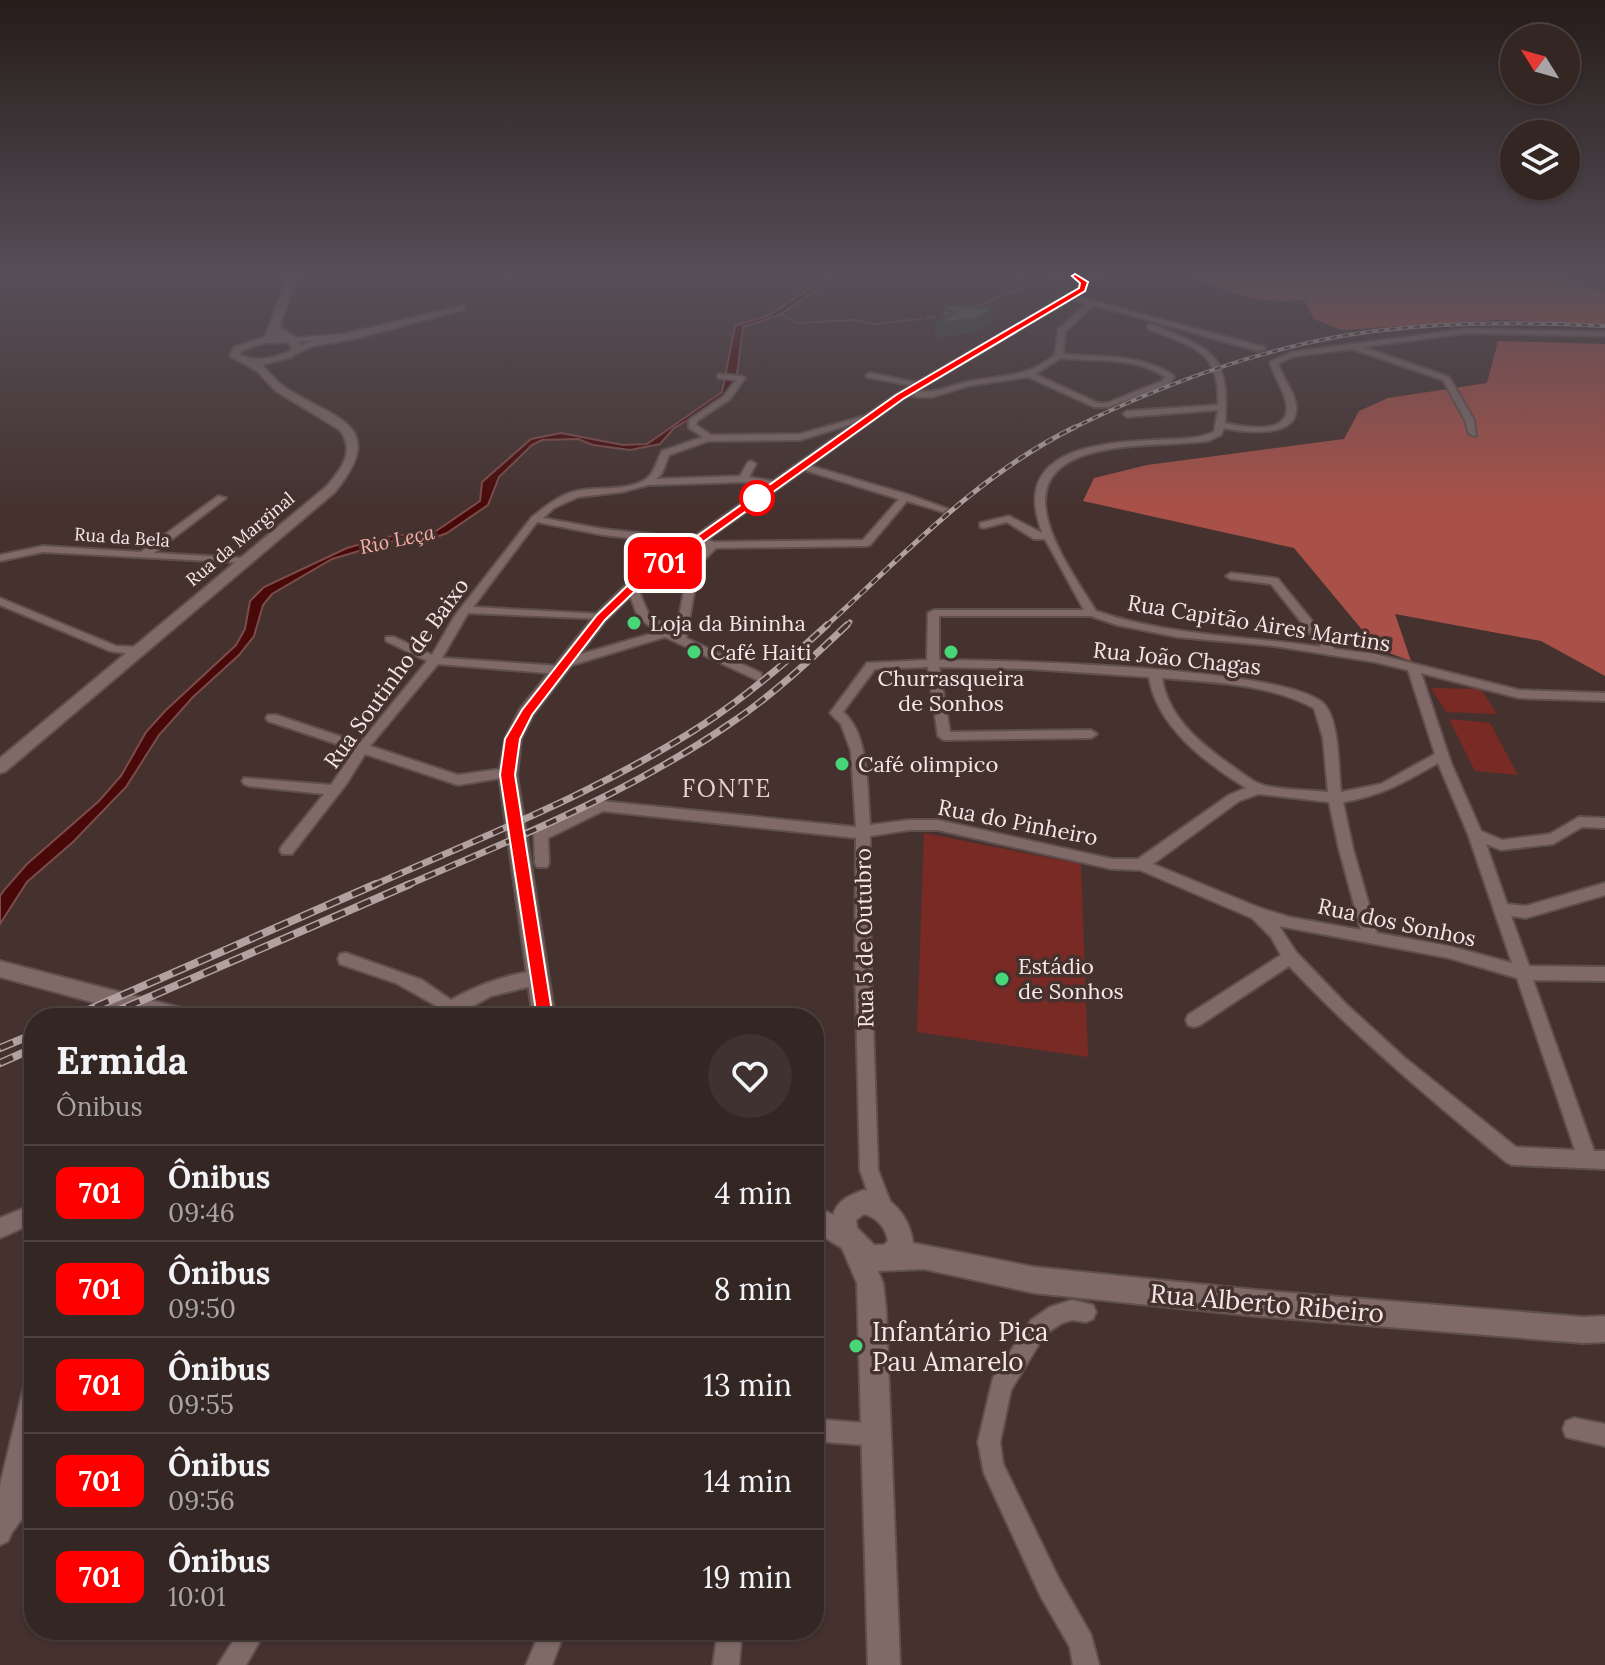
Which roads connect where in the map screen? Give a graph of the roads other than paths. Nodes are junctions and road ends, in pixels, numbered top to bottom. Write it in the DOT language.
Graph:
graph roads {
  1 [pos="235,354"];
  2 [pos="291,354"];
  3 [pos="973,354"];
  4 [pos="1208,354"];
  5 [pos="1297,354"];
  6 [pos="1375,354"];
  7 [pos="1059,356"];
  8 [pos="282,358"];
  9 [pos="249,362"];
  10 [pos="267,372"];
  11 [pos="1029,374"];
  12 [pos="870,375"];
  13 [pos="721,376"];
  14 [pos="919,385"];
  15 [pos="907,393"];
  16 [pos="1223,407"];
  17 [pos="1127,414"];
  18 [pos="868,418"];
  19 [pos="1221,425"];
  20 [pos="1473,434"];
  21 [pos="707,438"];
  22 [pos="751,464"];
  23 [pos="801,466"];
  24 [pos="743,479"];
  25 [pos="648,482"];
  26 [pos="776,484"];
  27 [pos="906,497"];
  28 [pos="221,498"];
  29 [pos="943,509"];
  30 [pos="535,519"];
  31 [pos="984,525"];
  32 [pos="1047,536"];
  33 [pos="697,541"];
  34 [pos="713,545"];
  35 [pos="145,554"];
  36 [pos="0,558"];
  37 [pos="243,561"];
  38 [pos="1231,576"];
  39 [pos="632,587"];
  40 [pos="0,601"];
  41 [pos="465,610"];
  42 [pos="1092,613"];
  43 [pos="601,617"];
  44 [pos="666,633"];
  45 [pos="390,639"];
  46 [pos="680,640"];
  47 [pos="137,651"];
  48 [pos="1332,652"];
  49 [pos="435,660"];
  50 [pos="933,664"];
  51 [pos="562,666"];
  52 [pos="1414,669"];
  53 [pos="1155,674"];
  54 [pos="757,676"];
  55 [pos="1605,697"];
  56 [pos="272,718"];
  57 [pos="44,731"];
  58 [pos="1091,734"];
  59 [pos="363,747"];
  60 [pos="1442,755"];
  61 [pos="0,767"];
  62 [pos="508,773"];
  63 [pos="0,775"];
  64 [pos="249,781"];
  65 [pos="1257,789"];
  66 [pos="334,790"];
  67 [pos="1335,798"];
  68 [pos="1605,823"];
  69 [pos="863,830"];
  70 [pos="1475,834"];
  71 [pos="287,850"];
  72 [pos="542,863"];
  73 [pos="1141,865"];
  74 [pos="1605,889"];
  75 [pos="1500,909"];
  76 [pos="1256,913"];
  77 [pos="1370,936"];
  78 [pos="1290,957"];
  79 [pos="346,959"];
  80 [pos="0,969"];
  81 [pos="1523,973"];
  82 [pos="1605,974"];
  83 [pos="538,978"];
  84 [pos="147,1008"];
  85 [pos="443,1008"];
  86 [pos="456,1008"];
  87 [pos="542,1008"];
  88 [pos="1194,1020"];
  89 [pos="1596,1159"];
  90 [pos="869,1170"];
  91 [pos="888,1215"];
  92 [pos="24,1217"];
  93 [pos="824,1219"];
  94 [pos="851,1226"];
  95 [pos="0,1228"];
  96 [pos="892,1257"];
  97 [pos="952,1262"];
  98 [pos="873,1310"];
  99 [pos="1086,1312"];
  100 [pos="1598,1332"];
  101 [pos="1574,1429"];
  102 [pos="824,1431"];
  103 [pos="24,1433"];
  104 [pos="877,1435"];
  105 [pos="1605,1435"];
  106 [pos="24,1498"];
  107 [pos="1,1531"];
  108 [pos="247,1640"];
  109 [pos="549,1640"];
  110 [pos="729,1640"];
  111 [pos="231,1665"];
  112 [pos="539,1665"];
  113 [pos="726,1665"];
  114 [pos="884,1665"];
  115 [pos="1086,1665"];
  1 -- 9 [label="main road"];
  2 -- 8 [label="main road"];
  3 -- 14 [label="main road"];
  4 -- 16 [label="street"];
  5 -- 19 [label="street"];
  6 -- 20 [label="street"];
  7 -- 11 [label="street"];
  7 -- 11 [label="street"];
  8 -- 9 [label="main road"];
  8 -- 10 [label="main road"];
  9 -- 10 [label="main road, Rua da Marginal"];
  10 -- 37 [label="main road, Rua da Marginal"];
  11 -- 15 [label="street"];
  12 -- 14 [label="street"];
  13 -- 21 [label="street"];
  14 -- 15 [label="main road"];
  15 -- 18 [label="main road"];
  16 -- 17 [label="street"];
  16 -- 19 [label="street"];
  18 -- 21 [label="street"];
  18 -- 23 [label="main road"];
  19 -- 32 [label="street"];
  21 -- 25 [label="street"];
  22 -- 24 [label="street"];
  23 -- 26 [label="main road"];
  23 -- 27 [label="street"];
  24 -- 25 [label="street, Rua Soutinho de Baixo"];
  24 -- 26 [label="street, Rua Soutinho de Baixo"];
  25 -- 30 [label="street, Rua Soutinho de Baixo"];
  26 -- 33 [label="main road"];
  27 -- 29 [label="street"];
  27 -- 34 [label="street"];
  28 -- 35 [label="street"];
  30 -- 33 [label="street"];
  30 -- 41 [label="street, Rua Soutinho de Baixo"];
  31 -- 32 [label="street"];
  32 -- 42 [label="street"];
  33 -- 34 [label="street"];
  33 -- 39 [label="main road"];
  34 -- 46 [label="street"];
  35 -- 36 [label="street, Rua da Bela"];
  35 -- 37 [label="street, Rua da Bela"];
  37 -- 47 [label="main road, Rua da Marginal"];
  38 -- 48 [label="street"];
  39 -- 43 [label="main road"];
  39 -- 44 [label="street"];
  40 -- 47 [label="street"];
  41 -- 43 [label="street"];
  41 -- 49 [label="street, Rua Soutinho de Baixo"];
  42 -- 48 [label="street, Rua Capitão Aires Martins"];
  42 -- 50 [label="street, Rua Capitão Aires Martins"];
  43 -- 51 [label="main road"];
  44 -- 46 [label="street"];
  44 -- 51 [label="street"];
  45 -- 49 [label="street"];
  46 -- 54 [label="street"];
  47 -- 57 [label="main road, Rua da Marginal"];
  48 -- 52 [label="street, Rua Capitão Aires Martins"];
  49 -- 51 [label="street"];
  49 -- 59 [label="street, Rua Soutinho de Baixo"];
  50 -- 53 [label="street, Rua João Chagas"];
  50 -- 58 [label="street"];
  50 -- 69 [label="street, Rua 5 de Outubro"];
  51 -- 62 [label="main road"];
  52 -- 55 [label="street, Rua Capitão Aires Martins"];
  52 -- 60 [label="street, Rua dos Sonhos"];
  53 -- 65 [label="street"];
  53 -- 67 [label="street, Rua João Chagas"];
  56 -- 59 [label="street"];
  57 -- 61 [label="main road, Rua da Marginal"];
  57 -- 63 [label="main road, Rua da Marginal"];
  59 -- 62 [label="street"];
  59 -- 66 [label="street, Rua Soutinho de Baixo"];
  60 -- 67 [label="street"];
  60 -- 70 [label="street, Rua dos Sonhos"];
  62 -- 83 [label="main road"];
  64 -- 66 [label="street"];
  65 -- 67 [label="street"];
  65 -- 73 [label="street"];
  66 -- 71 [label="street, Rua Soutinho de Baixo"];
  67 -- 77 [label="street"];
  68 -- 70 [label="street"];
  69 -- 72 [label="street, Rua do Pinheiro"];
  69 -- 73 [label="street, Rua do Pinheiro"];
  69 -- 90 [label="street, Rua 5 de Outubro"];
  70 -- 75 [label="street, Rua dos Sonhos"];
  73 -- 76 [label="street, Rua dos Sonhos"];
  74 -- 75 [label="street"];
  75 -- 81 [label="street, Rua dos Sonhos"];
  76 -- 77 [label="street, Rua dos Sonhos"];
  76 -- 78 [label="street"];
  77 -- 81 [label="street, Rua dos Sonhos"];
  78 -- 88 [label="street"];
  78 -- 89 [label="street"];
  79 -- 85 [label="street"];
  80 -- 84 [label="main road"];
  81 -- 82 [label="street"];
  81 -- 89 [label="street"];
  83 -- 86 [label="street"];
  83 -- 87 [label="main road"];
  90 -- 91 [label="street, Rua 5 de Outubro"];
  90 -- 94 [label="street, Rua 5 de Outubro"];
  91 -- 94 [label="main road"];
  91 -- 96 [label="main road"];
  91 -- 97 [label="main road, Rua Alberto Ribeiro"];
  92 -- 95 [label="street"];
  93 -- 94 [label="main road"];
  94 -- 96 [label="main road"];
  94 -- 98 [label="main road"];
  96 -- 97 [label="main road, Rua Alberto Ribeiro"];
  96 -- 98 [label="main road"];
  97 -- 100 [label="main road, Rua Alberto Ribeiro"];
  98 -- 104 [label="main road"];
  99 -- 115 [label="street"];
  101 -- 105 [label="street"];
  102 -- 104 [label="street"];
  103 -- 107 [label="street"];
  104 -- 114 [label="main road"];
  106 -- 107 [label="street"];
  108 -- 111 [label="street"];
  109 -- 112 [label="street"];
  110 -- 113 [label="street"];
}
